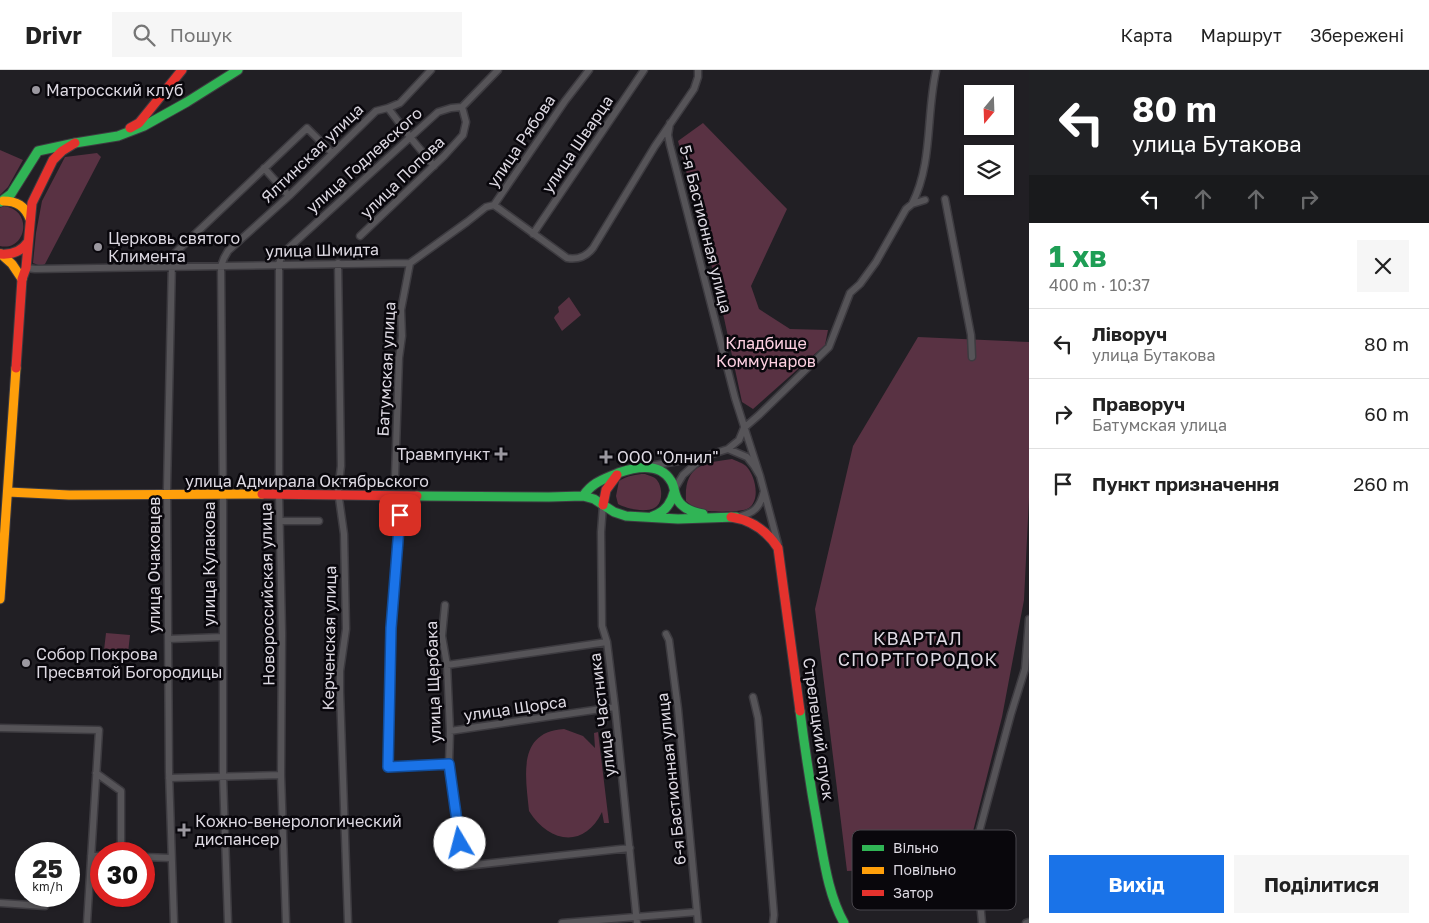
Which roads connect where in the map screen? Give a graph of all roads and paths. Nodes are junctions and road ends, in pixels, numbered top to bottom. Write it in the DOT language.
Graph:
graph roads {
  1 [pos="182,70"];
  2 [pos="238,70"];
  3 [pos="431,70"];
  4 [pos="498,70"];
  5 [pos="589,70"];
  6 [pos="644,70"];
  7 [pos="698,70"];
  8 [pos="936,71"];
  9 [pos="462,107"];
  10 [pos="388,108"];
  11 [pos="670,123"];
  12 [pos="118,136"];
  13 [pos="410,137"];
  14 [pos="75,143"];
  15 [pos="670,145"];
  16 [pos="655,146"];
  17 [pos="332,153"];
  18 [pos="434,166"];
  19 [pos="264,168"];
  20 [pos="289,196"];
  21 [pos="945,199"];
  22 [pos="925,200"];
  23 [pos="1,201"];
  24 [pos="912,204"];
  25 [pos="494,205"];
  26 [pos="30,219"];
  27 [pos="533,234"];
  28 [pos="360,236"];
  29 [pos="28,242"];
  30 [pos="0,254"];
  31 [pos="338,263"];
  32 [pos="410,263"];
  33 [pos="279,264"];
  34 [pos="221,266"];
  35 [pos="172,267"];
  36 [pos="26,268"];
  37 [pos="22,279"];
  38 [pos="972,357"];
  39 [pos="744,428"];
  40 [pos="728,450"];
  41 [pos="703,457"];
  42 [pos="643,466"];
  43 [pos="620,472"];
  44 [pos="760,476"];
  45 [pos="395,477"];
  46 [pos="674,490"];
  47 [pos="764,490"];
  48 [pos="4,492"];
  49 [pos="279,494"];
  50 [pos="167,495"];
  51 [pos="223,495"];
  52 [pos="338,495"];
  53 [pos="583,496"];
  54 [pos="603,505"];
  55 [pos="400,515"];
  56 [pos="648,517"];
  57 [pos="736,517"];
  58 [pos="280,521"];
  59 [pos="319,521"];
  60 [pos="778,548"];
  61 [pos="0,599"];
  62 [pos="445,605"];
  63 [pos="1029,619"];
  64 [pos="666,634"];
  65 [pos="223,637"];
  66 [pos="168,639"];
  67 [pos="607,642"];
  68 [pos="447,665"];
  69 [pos="753,697"];
  70 [pos="615,707"];
  71 [pos="0,728"];
  72 [pos="450,731"];
  73 [pos="449,764"];
  74 [pos="96,773"];
  75 [pos="281,775"];
  76 [pos="223,777"];
  77 [pos="169,778"];
  78 [pos="979,830"];
  79 [pos="92,842"];
  80 [pos="121,842"];
  81 [pos="460,848"];
  82 [pos="630,848"];
  83 [pos="155,857"];
  84 [pos="171,858"];
  85 [pos="456,867"];
  86 [pos="90,875"];
  87 [pos="0,903"];
  88 [pos="15,904"];
  89 [pos="981,910"];
  90 [pos="697,912"];
  91 [pos="637,920"];
  92 [pos="590,922"];
  93 [pos="87,923"];
  94 [pos="174,923"];
  95 [pos="228,923"];
  96 [pos="286,923"];
  97 [pos="348,923"];
  98 [pos="562,923"];
  99 [pos="698,923"];
  100 [pos="773,923"];
  101 [pos="844,923"];
  102 [pos="982,923"];
  1 -- 12 [label="main road"];
  2 -- 12 [label="main road"];
  3 -- 10 [label="street, Ялтинская улица"];
  4 -- 9 [label="street"];
  5 -- 25 [label="street, улица Рябова"];
  6 -- 27 [label="street, улица Шварца"];
  7 -- 11 [label="street"];
  8 -- 24 [label="street"];
  9 -- 13 [label="street, улица Годлевского"];
  9 -- 18 [label="street, улица Попова"];
  10 -- 13 [label="street"];
  10 -- 17 [label="street, Ялтинская улица"];
  11 -- 15 [label="street, 5-я Бастионная улица"];
  11 -- 16 [label="street"];
  12 -- 14 [label="main road"];
  13 -- 18 [label="street"];
  13 -- 33 [label="street, улица Годлевского"];
  14 -- 23 [label="main road"];
  14 -- 26 [label="main road"];
  15 -- 16 [label="street"];
  15 -- 39 [label="street, 5-я Бастионная улица"];
  16 -- 27 [label="street"];
  17 -- 19 [label="street"];
  17 -- 20 [label="street, Ялтинская улица"];
  18 -- 28 [label="street, улица Попова"];
  19 -- 20 [label="street"];
  19 -- 35 [label="street"];
  20 -- 34 [label="street, Ялтинская улица"];
  21 -- 38 [label="street"];
  22 -- 24 [label="street"];
  23 -- 26 [label="main road"];
  24 -- 39 [label="street"];
  25 -- 27 [label="street"];
  25 -- 32 [label="street"];
  26 -- 29 [label="main road"];
  29 -- 30 [label="main road"];
  29 -- 36 [label="main road"];
  30 -- 37 [label="main road"];
  31 -- 32 [label="street, улица Шмидта"];
  31 -- 33 [label="street, улица Шмидта"];
  31 -- 52 [label="street, Керченская улица"];
  32 -- 45 [label="street, Батумская улица"];
  33 -- 34 [label="street, улица Шмидта"];
  33 -- 49 [label="street, Новороссийская улица"];
  34 -- 35 [label="street, улица Шмидта"];
  34 -- 51 [label="street, улица Кулакова"];
  35 -- 36 [label="street, улица Шмидта"];
  35 -- 50 [label="street, улица Очаковцев"];
  36 -- 37 [label="main road"];
  37 -- 48 [label="main road"];
  39 -- 40 [label="street"];
  39 -- 44 [label="street, 5-я Бастионная улица"];
  40 -- 41 [label="street"];
  40 -- 44 [label="street"];
  41 -- 42 [label="street"];
  41 -- 46 [label="street"];
  42 -- 43 [label="main road"];
  42 -- 46 [label="main road"];
  43 -- 53 [label="main road"];
  43 -- 54 [label="main road"];
  44 -- 47 [label="street"];
  46 -- 56 [label="main road"];
  46 -- 57 [label="main road"];
  47 -- 57 [label="street"];
  47 -- 60 [label="street"];
  48 -- 50 [label="main road, улица Адмирала Октябрьского"];
  48 -- 61 [label="main road"];
  49 -- 51 [label="main road, улица Адмирала Октябрьского"];
  49 -- 52 [label="main road, улица Адмирала Октябрьского"];
  49 -- 58 [label="street, Новороссийская улица"];
  50 -- 51 [label="main road, улица Адмирала Октябрьского"];
  50 -- 66 [label="street, улица Очаковцев"];
  51 -- 65 [label="street, улица Кулакова"];
  52 -- 53 [label="main road, улица Адмирала Октябрьского"];
  52 -- 97 [label="street, Керченская улица"];
  53 -- 54 [label="main road, улица Адмирала Октябрьского"];
  54 -- 56 [label="main road"];
  54 -- 67 [label="street, улица Частника"];
  55 -- 73 [label="street"];
  56 -- 57 [label="main road"];
  57 -- 60 [label="main road, Стрелецкий спуск"];
  58 -- 59 [label="street"];
  58 -- 75 [label="street, Новороссийская улица"];
  60 -- 101 [label="main road, Стрелецкий спуск"];
  62 -- 68 [label="street, улица Щербака"];
  63 -- 78 [label="street"];
  64 -- 90 [label="street, 6-я Бастионная улица"];
  65 -- 66 [label="street"];
  65 -- 76 [label="street, улица Кулакова"];
  66 -- 77 [label="street, улица Очаковцев"];
  67 -- 68 [label="street"];
  67 -- 70 [label="street, улица Частника"];
  68 -- 72 [label="street, улица Щербака"];
  69 -- 100 [label="street"];
  70 -- 72 [label="street, улица Щорса"];
  70 -- 82 [label="street, улица Частника"];
  71 -- 74 [label="street"];
  72 -- 73 [label="street, улица Щербака"];
  73 -- 81 [label="street, улица Щербака"];
  74 -- 79 [label="street"];
  74 -- 80 [label="street"];
  75 -- 76 [label="street"];
  75 -- 96 [label="street, Новороссийская улица"];
  76 -- 77 [label="street"];
  76 -- 95 [label="street, улица Кулакова"];
  77 -- 84 [label="street, улица Очаковцев"];
  82 -- 85 [label="street"];
  82 -- 91 [label="street, улица Частника"];
  83 -- 84 [label="street"];
  84 -- 94 [label="street, улица Очаковцев"];
  86 -- 93 [label="street"];
  87 -- 88 [label="street"];
  89 -- 102 [label="street"];
  90 -- 91 [label="street"];
  90 -- 99 [label="street, 6-я Бастионная улица"];
  91 -- 92 [label="street"];
  92 -- 98 [label="street"];
}
